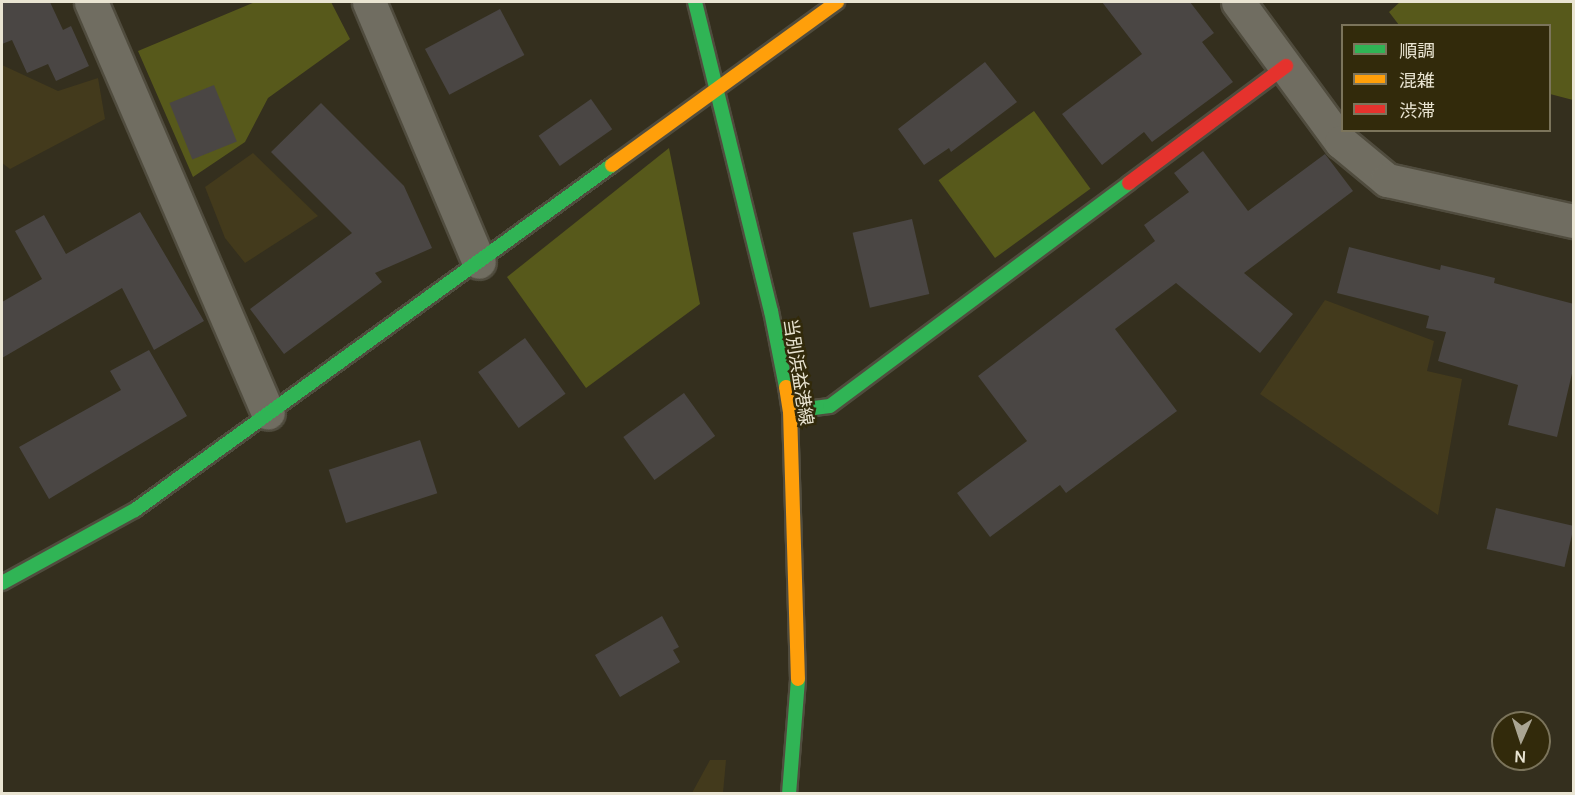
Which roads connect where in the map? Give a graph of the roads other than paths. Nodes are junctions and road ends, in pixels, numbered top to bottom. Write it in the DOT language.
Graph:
graph roads {
  1 [pos="91,2"];
  2 [pos="369,2"];
  3 [pos="695,2"];
  4 [pos="837,2"];
  5 [pos="1239,2"];
  6 [pos="1286,66"];
  7 [pos="714,92"];
  8 [pos="1574,221"];
  9 [pos="478,262"];
  10 [pos="790,411"];
  11 [pos="268,413"];
  12 [pos="2,583"];
  13 [pos="789,794"];
  1 -- 11 [label="street"];
  2 -- 9 [label="street"];
  3 -- 7 [label="street, 当別浜益港線"];
  4 -- 7 [label="street"];
  5 -- 6 [label="street"];
  6 -- 8 [label="street"];
  6 -- 10 [label="street"];
  7 -- 9 [label="street"];
  7 -- 10 [label="street, 当別浜益港線"];
  9 -- 11 [label="street"];
  10 -- 13 [label="street, 当別浜益港線"];
  11 -- 12 [label="street"];
}
